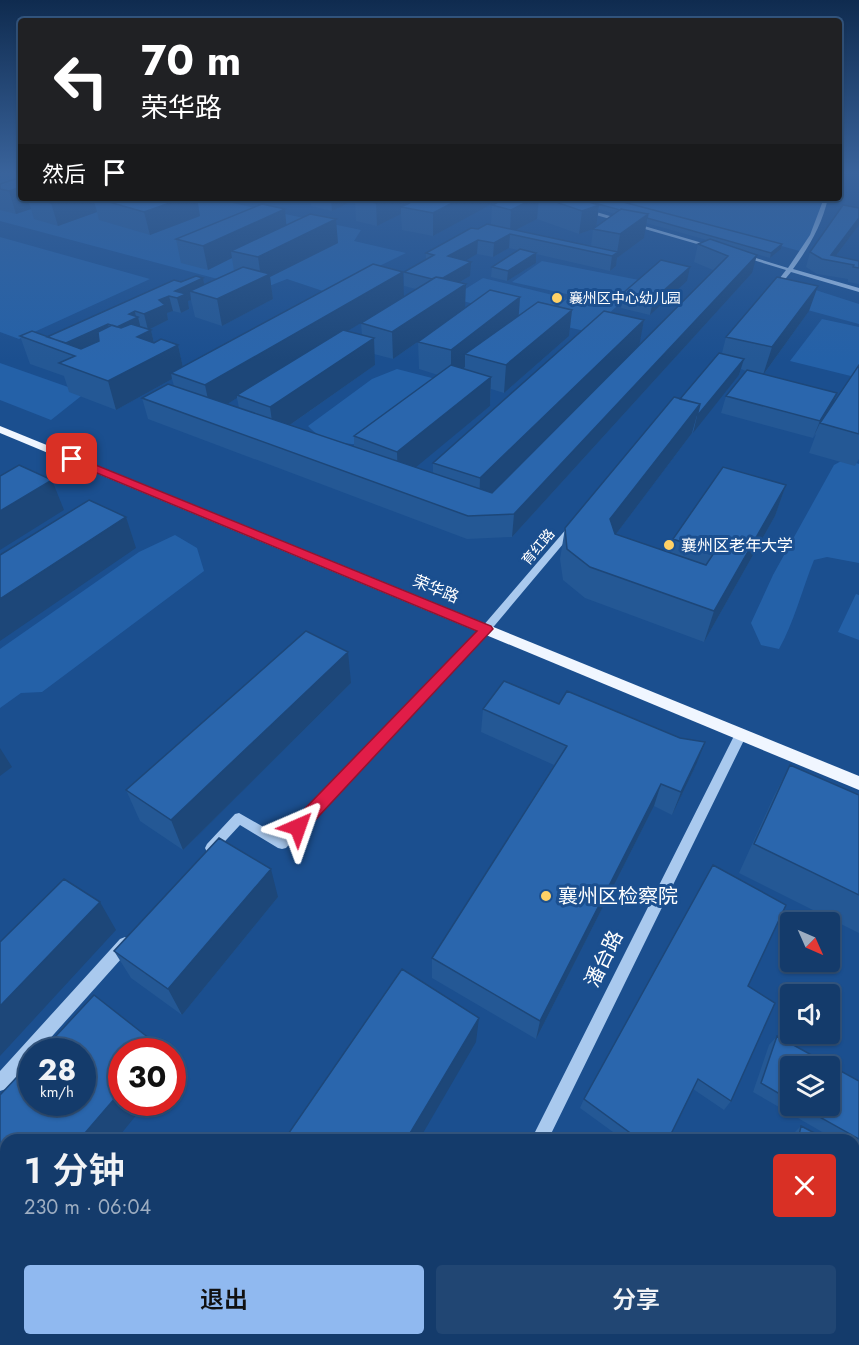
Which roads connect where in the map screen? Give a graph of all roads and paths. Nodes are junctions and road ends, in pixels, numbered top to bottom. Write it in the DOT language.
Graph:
graph roads {
  1 [pos="669,235"];
  2 [pos="812,235"];
  3 [pos="722,250"];
  4 [pos="734,253"];
  5 [pos="790,269"];
  6 [pos="859,290"];
  7 [pos="767,297"];
  8 [pos="0,429"];
  9 [pos="577,522"];
  10 [pos="486,629"];
  11 [pos="741,734"];
  12 [pos="859,783"];
  13 [pos="199,862"];
  14 [pos="135,933"];
  15 [pos="0,1083"];
  16 [pos="542,1134"];
  1 -- 3 [label="street"];
  2 -- 5 [label="street"];
  4 -- 5 [label="street"];
  5 -- 6 [label="street"];
  5 -- 7 [label="street"];
  8 -- 10 [label="main road, 荣华路"];
  9 -- 10 [label="street, 育红路"];
  10 -- 11 [label="main road, 荣华路"];
  10 -- 13 [label="street, 育红路"];
  11 -- 12 [label="main road, 荣华路"];
  11 -- 16 [label="street, 潘台路"];
  14 -- 15 [label="street"];
}
